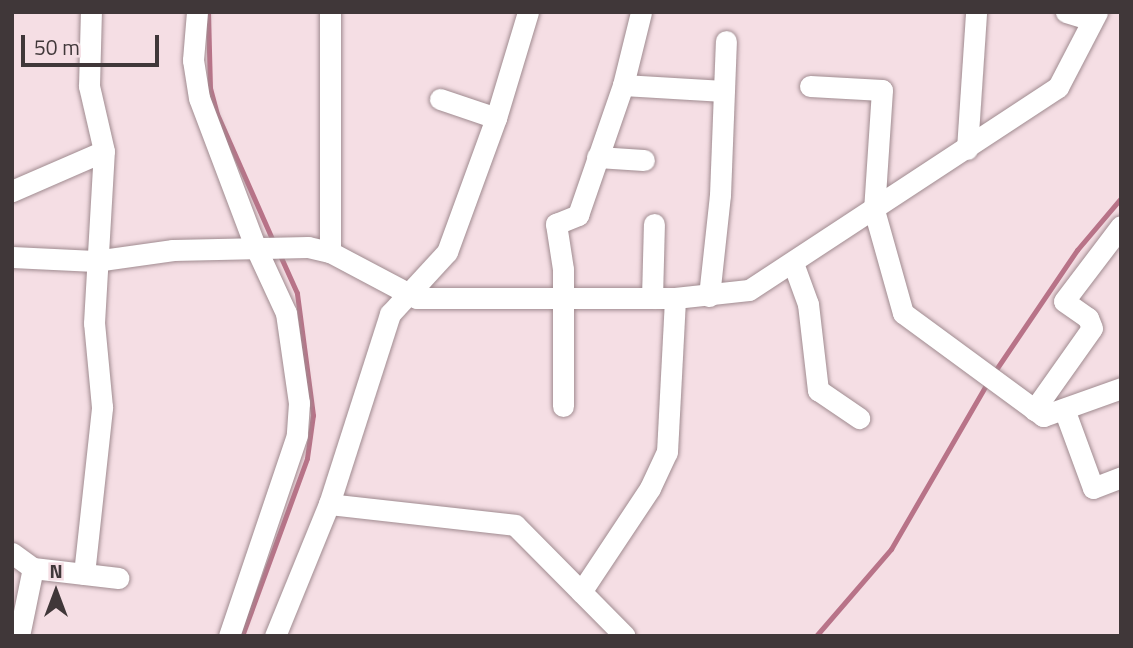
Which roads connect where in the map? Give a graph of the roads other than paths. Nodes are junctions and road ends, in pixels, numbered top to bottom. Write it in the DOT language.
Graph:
graph roads {
  1 [pos="91,12"];
  2 [pos="197,12"];
  3 [pos="330,12"];
  4 [pos="528,12"];
  5 [pos="641,12"];
  6 [pos="976,12"];
  7 [pos="1066,12"];
  8 [pos="1095,16"];
  9 [pos="726,41"];
  10 [pos="622,85"];
  11 [pos="810,86"];
  12 [pos="724,91"];
  13 [pos="440,99"];
  14 [pos="496,118"];
  15 [pos="967,149"];
  16 [pos="104,150"];
  17 [pos="597,157"];
  18 [pos="643,160"];
  19 [pos="12,191"];
  20 [pos="874,210"];
  21 [pos="654,224"];
  22 [pos="1121,226"];
  23 [pos="267,246"];
  24 [pos="330,252"];
  25 [pos="12,257"];
  26 [pos="94,261"];
  27 [pos="793,263"];
  28 [pos="407,293"];
  29 [pos="709,296"];
  30 [pos="563,298"];
  31 [pos="652,298"];
  32 [pos="675,298"];
  33 [pos="1121,388"];
  34 [pos="564,406"];
  35 [pos="1064,409"];
  36 [pos="1034,410"];
  37 [pos="859,418"];
  38 [pos="1121,477"];
  39 [pos="328,504"];
  40 [pos="12,553"];
  41 [pos="33,568"];
  42 [pos="84,574"];
  43 [pos="118,578"];
  44 [pos="581,592"];
  45 [pos="19,636"];
  46 [pos="229,636"];
  47 [pos="275,636"];
  48 [pos="625,636"];
  1 -- 16 [label="street"];
  2 -- 23 [label="street"];
  3 -- 24 [label="street"];
  4 -- 14 [label="street"];
  5 -- 10 [label="street"];
  6 -- 15 [label="street"];
  7 -- 8 [label="street"];
  8 -- 15 [label="street"];
  9 -- 12 [label="street"];
  10 -- 12 [label="street"];
  10 -- 17 [label="street"];
  11 -- 20 [label="street"];
  12 -- 29 [label="street"];
  13 -- 14 [label="street"];
  14 -- 28 [label="street"];
  15 -- 20 [label="street"];
  16 -- 19 [label="street"];
  16 -- 26 [label="street"];
  17 -- 18 [label="street"];
  17 -- 30 [label="street"];
  20 -- 27 [label="street"];
  20 -- 36 [label="street"];
  21 -- 31 [label="street"];
  22 -- 36 [label="street"];
  23 -- 24 [label="street"];
  23 -- 26 [label="street"];
  23 -- 46 [label="street"];
  24 -- 28 [label="street"];
  25 -- 26 [label="street"];
  26 -- 42 [label="street"];
  27 -- 29 [label="street"];
  27 -- 37 [label="street"];
  28 -- 30 [label="street"];
  28 -- 39 [label="street"];
  29 -- 32 [label="street"];
  30 -- 31 [label="street"];
  30 -- 34 [label="street"];
  31 -- 32 [label="street"];
  32 -- 44 [label="street"];
  33 -- 35 [label="street"];
  35 -- 36 [label="street"];
  35 -- 38 [label="street"];
  39 -- 44 [label="street"];
  39 -- 47 [label="street"];
  40 -- 41 [label="street"];
  41 -- 42 [label="street"];
  41 -- 45 [label="street"];
  42 -- 43 [label="street"];
  44 -- 48 [label="street"];
}
